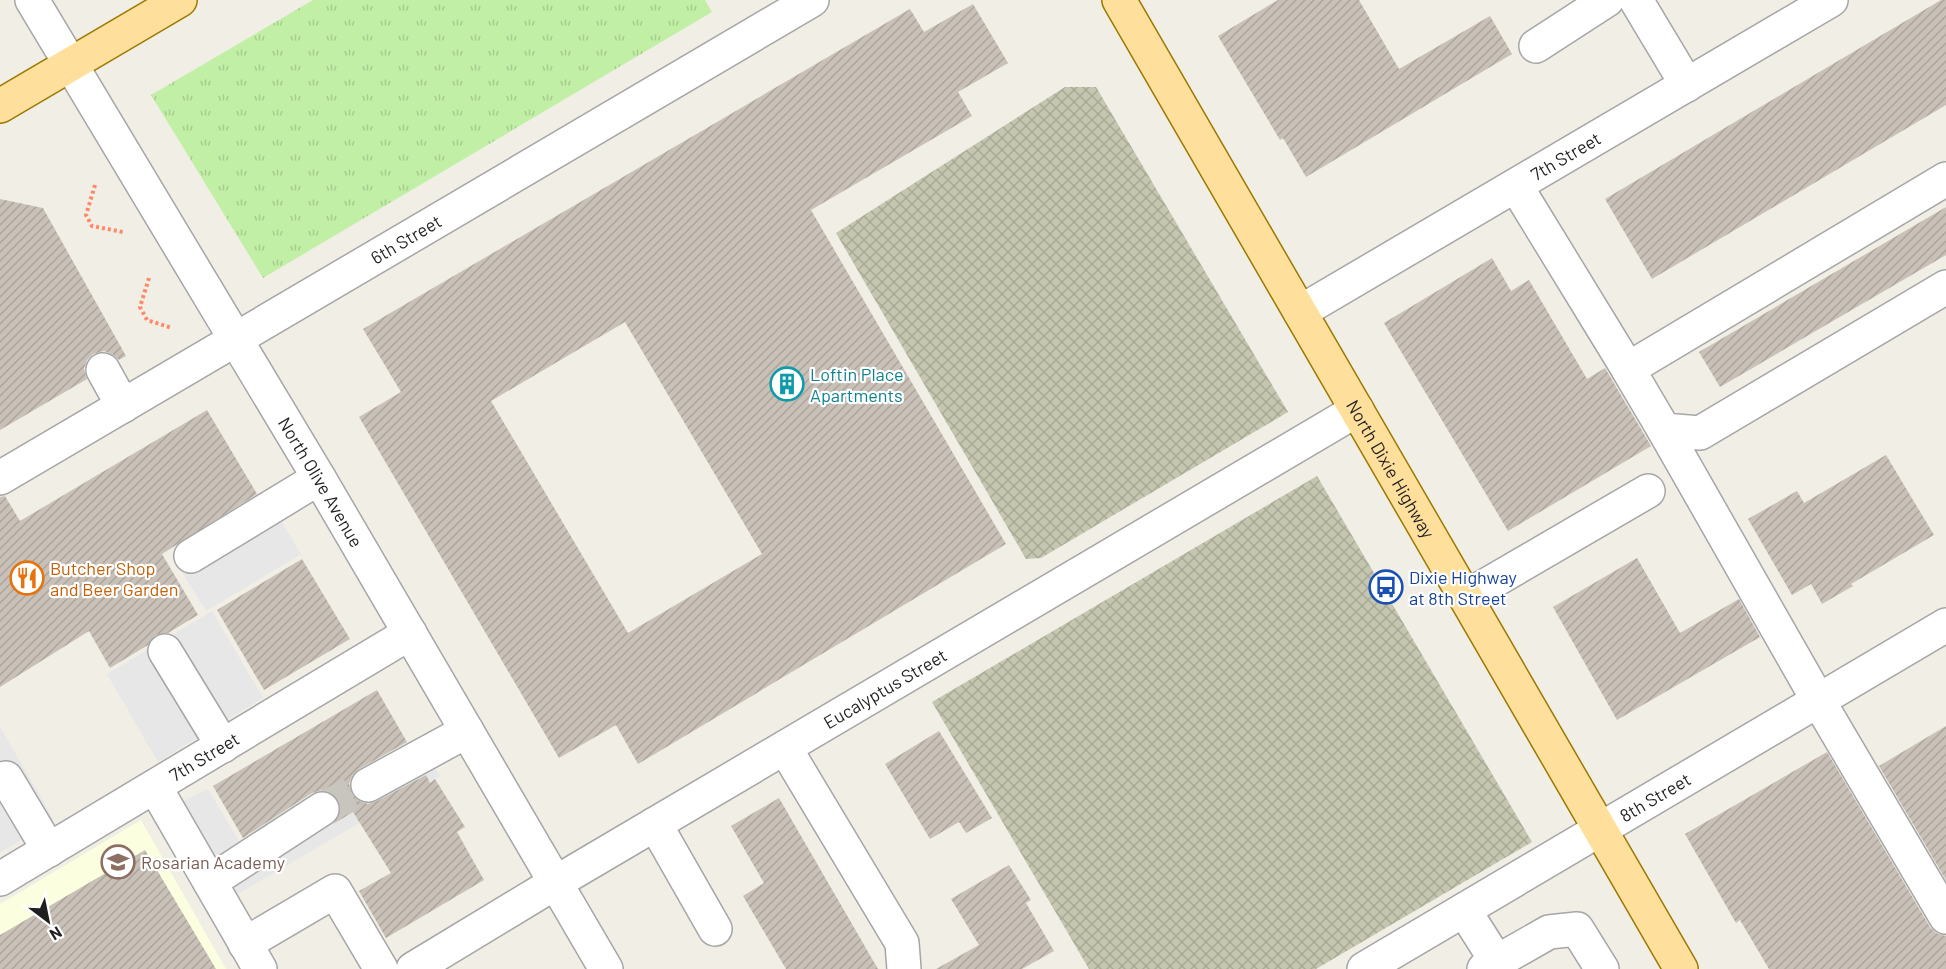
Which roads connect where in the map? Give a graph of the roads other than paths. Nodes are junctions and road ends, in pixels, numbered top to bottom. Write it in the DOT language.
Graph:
graph roads {
  1 [pos="32,0"];
  2 [pos="180,0"];
  3 [pos="812,0"];
  4 [pos="1119,0"];
  5 [pos="1607,0"];
  6 [pos="1636,0"];
  7 [pos="1832,0"];
  8 [pos="1536,46"];
  9 [pos="70,64"];
  10 [pos="1688,85"];
  11 [pos="0,106"];
  12 [pos="1946,179"];
  13 [pos="1516,186"];
  14 [pos="1946,287"];
  15 [pos="1300,312"];
  16 [pos="236,340"];
  17 [pos="1628,369"];
  18 [pos="103,370"];
  19 [pos="123,406"];
  20 [pos="1357,410"];
  21 [pos="1664,430"];
  22 [pos="0,478"];
  23 [pos="319,478"];
  24 [pos="1648,491"];
  25 [pos="191,556"];
  26 [pos="1466,597"];
  27 [pos="1946,625"];
  28 [pos="410,633"];
  29 [pos="165,651"];
  30 [pos="1818,700"];
  31 [pos="467,731"];
  32 [pos="223,746"];
  33 [pos="785,748"];
  34 [pos="0,781"];
  35 [pos="368,785"];
  36 [pos="155,787"];
  37 [pos="322,809"];
  38 [pos="655,824"];
  39 [pos="1600,829"];
  40 [pos="49,850"];
  41 [pos="0,879"];
  42 [pos="210,882"];
  43 [pos="555,883"];
  44 [pos="1464,910"];
  45 [pos="1946,917"];
  46 [pos="715,929"];
  47 [pos="252,956"];
  48 [pos="1396,961"];
  49 [pos="1490,965"];
  50 [pos="381,969"];
  51 [pos="413,969"];
  52 [pos="606,969"];
  53 [pos="904,969"];
  54 [pos="1364,969"];
  55 [pos="1602,969"];
  56 [pos="1681,969"];
  1 -- 9 [label="street, North Olive Avenue"];
  2 -- 9 [label="main road"];
  3 -- 16 [label="street, 6th Street"];
  4 -- 15 [label="main road, North Dixie Highway"];
  5 -- 8 [label="street"];
  6 -- 10 [label="street"];
  7 -- 10 [label="street, 7th Street"];
  9 -- 11 [label="main road"];
  9 -- 16 [label="street, North Olive Avenue"];
  10 -- 13 [label="street, 7th Street"];
  12 -- 17 [label="street"];
  13 -- 15 [label="street, 7th Street"];
  13 -- 17 [label="street"];
  14 -- 21 [label="street"];
  15 -- 20 [label="main road, North Dixie Highway"];
  16 -- 19 [label="street, 6th Street"];
  16 -- 23 [label="street, North Olive Avenue"];
  17 -- 21 [label="street"];
  18 -- 19 [label="street"];
  19 -- 22 [label="street, 6th Street"];
  20 -- 26 [label="main road, North Dixie Highway"];
  20 -- 33 [label="street, Eucalyptus Street"];
  21 -- 30 [label="street"];
  23 -- 25 [label="street"];
  23 -- 28 [label="street, North Olive Avenue"];
  24 -- 26 [label="street"];
  26 -- 39 [label="main road, North Dixie Highway"];
  27 -- 30 [label="street, 8th Street"];
  28 -- 31 [label="street, North Olive Avenue"];
  28 -- 32 [label="street, 7th Street"];
  29 -- 32 [label="street"];
  30 -- 39 [label="street, 8th Street"];
  30 -- 45 [label="street"];
  31 -- 35 [label="street"];
  31 -- 43 [label="street, North Olive Avenue"];
  32 -- 36 [label="street, 7th Street"];
  33 -- 38 [label="street, Eucalyptus Street"];
  33 -- 53 [label="street"];
  34 -- 40 [label="street"];
  36 -- 40 [label="street, 7th Street"];
  36 -- 42 [label="street"];
  37 -- 42 [label="street"];
  38 -- 43 [label="street, Eucalyptus Street"];
  38 -- 46 [label="street"];
  39 -- 44 [label="street, 8th Street"];
  39 -- 56 [label="main road, North Dixie Highway"];
  40 -- 41 [label="street, 7th Street"];
  42 -- 47 [label="street"];
  43 -- 51 [label="street, Eucalyptus Street"];
  43 -- 52 [label="street, North Olive Avenue"];
  44 -- 48 [label="street, 8th Street"];
  44 -- 49 [label="street"];
  47 -- 50 [label="street"];
  48 -- 54 [label="street, 8th Street"];
  49 -- 55 [label="street"];
}
